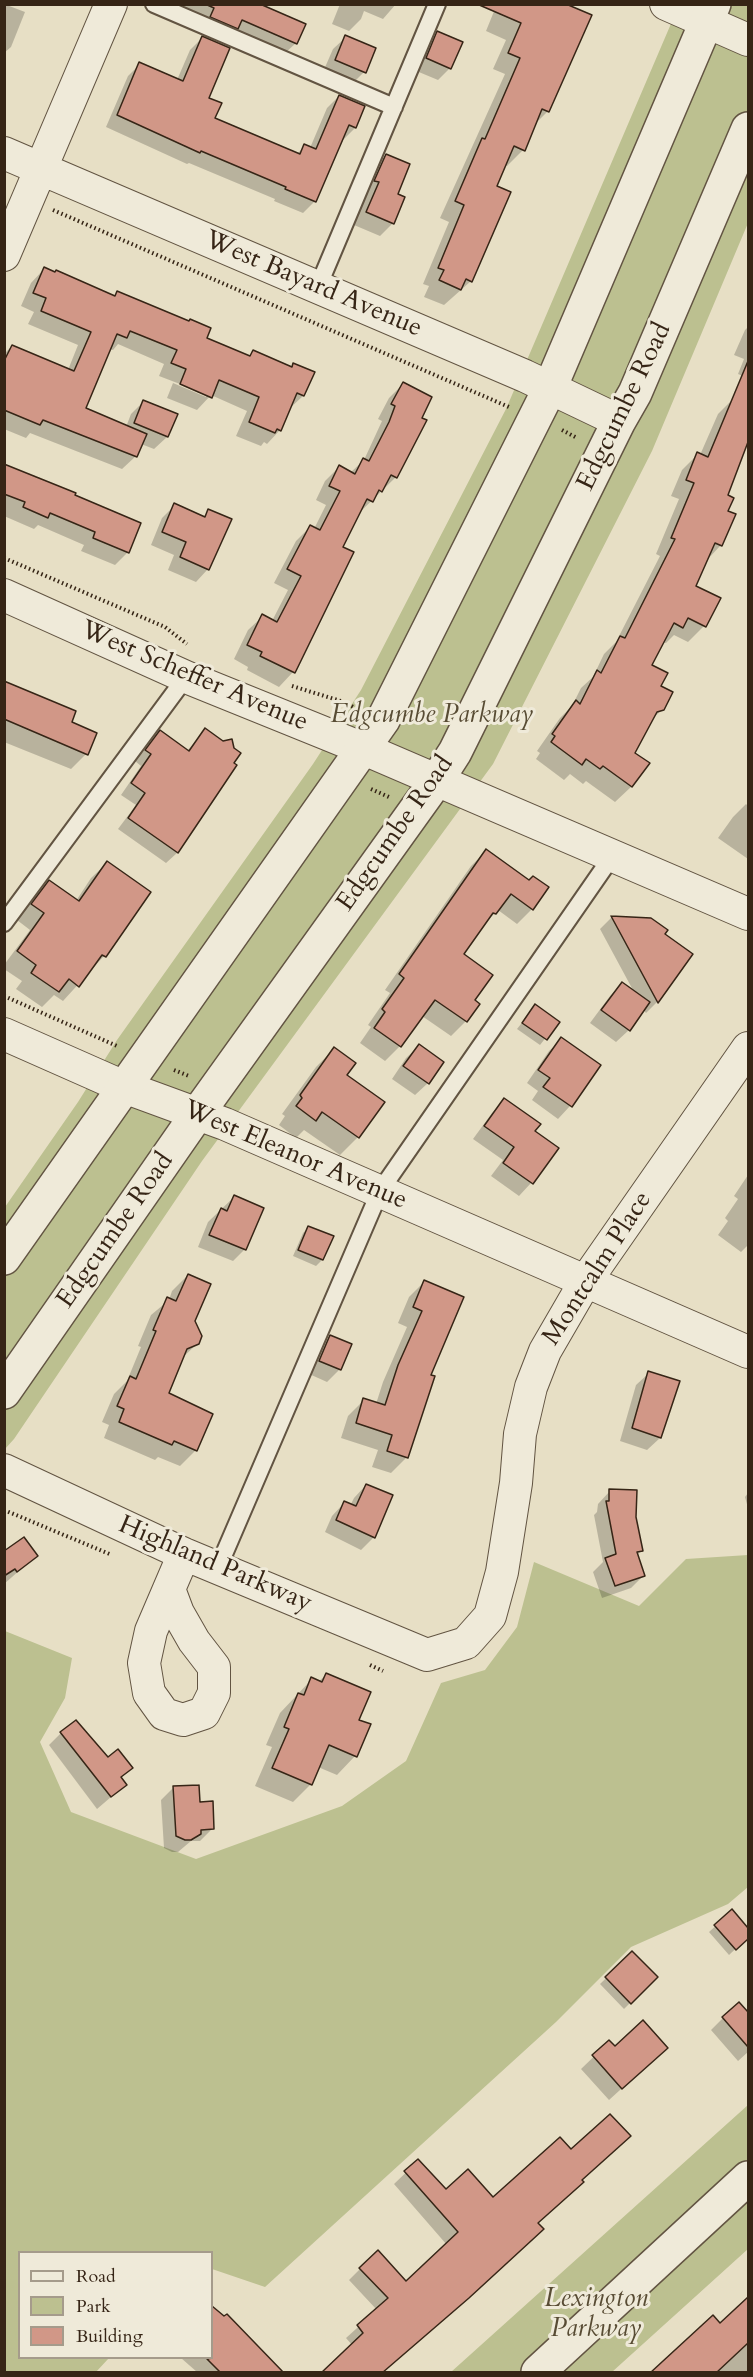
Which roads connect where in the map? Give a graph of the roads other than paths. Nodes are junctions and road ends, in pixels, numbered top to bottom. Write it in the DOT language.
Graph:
graph roads {
  1 [pos="111,4"];
  2 [pos="154,4"];
  3 [pos="437,4"];
  4 [pos="666,4"];
  5 [pos="711,14"];
  6 [pos="748,40"];
  7 [pos="394,107"];
  8 [pos="748,129"];
  9 [pos="4,153"];
  10 [pos="41,169"];
  11 [pos="4,255"];
  12 [pos="318,287"];
  13 [pos="550,387"];
  14 [pos="619,421"];
  15 [pos="4,595"];
  16 [pos="186,677"];
  17 [pos="364,749"];
  18 [pos="437,780"];
  19 [pos="613,855"];
  20 [pos="748,914"];
  21 [pos="4,923"];
  22 [pos="4,1034"];
  23 [pos="748,1048"];
  24 [pos="124,1087"];
  25 [pos="198,1113"];
  26 [pos="380,1191"];
  27 [pos="4,1258"];
  28 [pos="585,1282"];
  29 [pos="748,1352"];
  30 [pos="4,1392"];
  31 [pos="4,1470"];
  32 [pos="183,1554"];
  33 [pos="218,1568"];
  34 [pos="169,1589"];
  35 [pos="427,1656"];
  36 [pos="748,2178"];
  37 [pos="538,2373"];
  1 -- 10 [label="street"];
  2 -- 7 [label="lane"];
  3 -- 7 [label="lane"];
  4 -- 5 [label="street"];
  5 -- 6 [label="street"];
  5 -- 13 [label="street"];
  7 -- 12 [label="lane"];
  8 -- 14 [label="street, Edgcumbe Road"];
  9 -- 10 [label="street, West Bayard Avenue"];
  10 -- 11 [label="street"];
  10 -- 12 [label="street, West Bayard Avenue"];
  12 -- 13 [label="street, West Bayard Avenue"];
  13 -- 14 [label="street, West Bayard Avenue"];
  13 -- 17 [label="street"];
  14 -- 18 [label="street, Edgcumbe Road"];
  15 -- 16 [label="street, West Scheffer Avenue"];
  16 -- 17 [label="street, West Scheffer Avenue"];
  16 -- 21 [label="lane"];
  17 -- 18 [label="street, West Scheffer Avenue"];
  17 -- 24 [label="street"];
  18 -- 19 [label="street, West Scheffer Avenue"];
  18 -- 25 [label="street, Edgcumbe Road"];
  19 -- 20 [label="street, West Scheffer Avenue"];
  19 -- 26 [label="lane"];
  22 -- 24 [label="street, West Eleanor Avenue"];
  23 -- 28 [label="street, Montcalm Place"];
  24 -- 25 [label="street, West Eleanor Avenue"];
  24 -- 27 [label="street"];
  25 -- 26 [label="street, West Eleanor Avenue"];
  25 -- 30 [label="street, Edgcumbe Road"];
  26 -- 28 [label="street, West Eleanor Avenue"];
  26 -- 33 [label="lane"];
  28 -- 29 [label="street, West Eleanor Avenue"];
  28 -- 35 [label="street, Montcalm Place"];
  31 -- 32 [label="street, Highland Parkway"];
  32 -- 33 [label="street, Highland Parkway"];
  32 -- 34 [label="street"];
  33 -- 35 [label="street, Highland Parkway"];
  36 -- 37 [label="street"];
}
